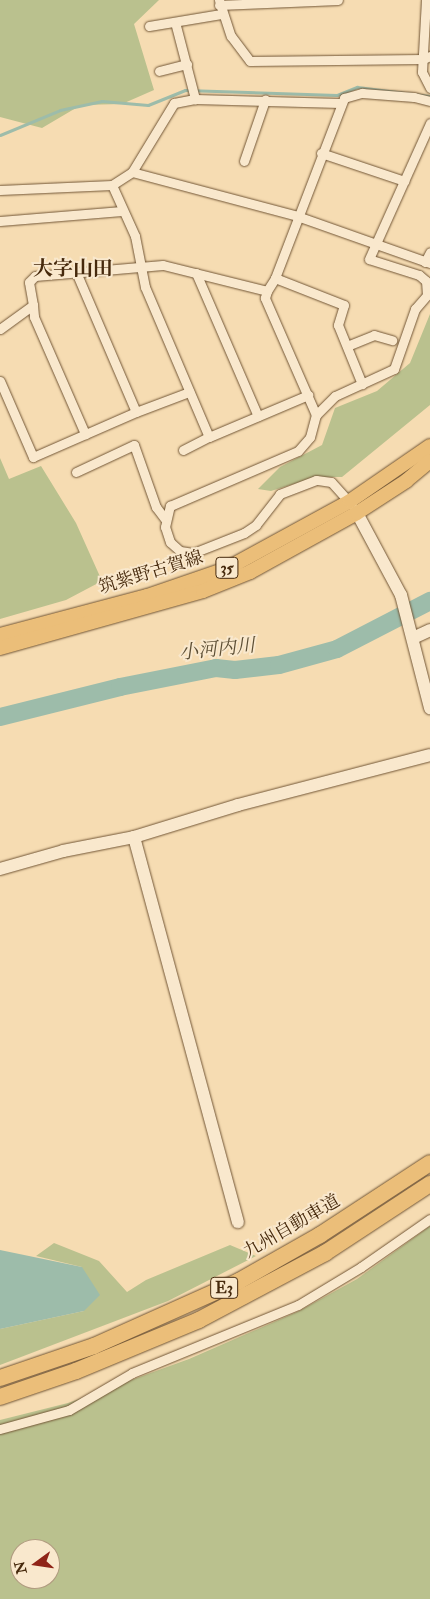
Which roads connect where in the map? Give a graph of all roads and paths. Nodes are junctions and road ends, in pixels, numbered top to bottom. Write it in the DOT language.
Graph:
graph roads {
  1 [pos="338,0"];
  2 [pos="426,0"];
  3 [pos="220,6"];
  4 [pos="175,22"];
  5 [pos="149,26"];
  6 [pos="426,58"];
  7 [pos="187,64"];
  8 [pos="159,71"];
  9 [pos="430,88"];
  10 [pos="195,99"];
  11 [pos="265,100"];
  12 [pos="430,101"];
  13 [pos="340,103"];
  14 [pos="430,123"];
  15 [pos="321,153"];
  16 [pos="244,162"];
  17 [pos="132,172"];
  18 [pos="404,181"];
  19 [pos="112,185"];
  20 [pos="0,190"];
  21 [pos="122,211"];
  22 [pos="297,216"];
  23 [pos="0,221"];
  24 [pos="374,244"];
  25 [pos="430,252"];
  26 [pos="428,263"];
  27 [pos="141,267"];
  28 [pos="76,272"];
  29 [pos="196,273"];
  30 [pos="275,278"];
  31 [pos="267,291"];
  32 [pos="33,305"];
  33 [pos="0,329"];
  34 [pos="392,340"];
  35 [pos="347,346"];
  36 [pos="0,381"];
  37 [pos="362,384"];
  38 [pos="189,392"];
  39 [pos="308,395"];
  40 [pos="136,412"];
  41 [pos="316,415"];
  42 [pos="258,416"];
  43 [pos="85,434"];
  44 [pos="209,437"];
  45 [pos="430,446"];
  46 [pos="183,450"];
  47 [pos="430,462"];
  48 [pos="76,472"];
  49 [pos="354,507"];
  50 [pos="165,519"];
  51 [pos="430,630"];
  52 [pos="412,633"];
  53 [pos="0,635"];
  54 [pos="0,648"];
  55 [pos="430,708"];
  56 [pos="430,755"];
  57 [pos="134,837"];
  58 [pos="0,869"];
  59 [pos="430,1163"];
  60 [pos="430,1184"];
  61 [pos="430,1219"];
  62 [pos="238,1222"];
  63 [pos="0,1378"];
  64 [pos="0,1397"];
  65 [pos="0,1429"];
  1 -- 3 [label="street"];
  2 -- 6 [label="street"];
  3 -- 4 [label="street"];
  3 -- 6 [label="street"];
  4 -- 5 [label="street"];
  4 -- 7 [label="street"];
  6 -- 9 [label="street"];
  7 -- 8 [label="street"];
  7 -- 10 [label="street"];
  10 -- 11 [label="street"];
  10 -- 17 [label="street"];
  11 -- 13 [label="street"];
  11 -- 16 [label="street"];
  12 -- 13 [label="street"];
  13 -- 15 [label="street"];
  14 -- 18 [label="street"];
  15 -- 18 [label="street"];
  15 -- 22 [label="street"];
  17 -- 19 [label="street"];
  17 -- 22 [label="street"];
  18 -- 24 [label="street"];
  19 -- 20 [label="street"];
  19 -- 21 [label="street"];
  21 -- 23 [label="street"];
  21 -- 27 [label="street"];
  22 -- 24 [label="street"];
  22 -- 30 [label="street"];
  24 -- 26 [label="street"];
  24 -- 37 [label="street"];
  25 -- 26 [label="street"];
  27 -- 28 [label="street"];
  27 -- 29 [label="street"];
  27 -- 38 [label="street"];
  28 -- 32 [label="street"];
  28 -- 40 [label="street"];
  29 -- 31 [label="street"];
  29 -- 42 [label="street"];
  30 -- 31 [label="street"];
  30 -- 35 [label="street"];
  31 -- 39 [label="street"];
  32 -- 33 [label="street"];
  32 -- 43 [label="street"];
  34 -- 35 [label="street"];
  35 -- 37 [label="street"];
  36 -- 43 [label="street"];
  37 -- 41 [label="street"];
  38 -- 40 [label="street"];
  38 -- 44 [label="street"];
  39 -- 41 [label="street"];
  39 -- 42 [label="street"];
  40 -- 43 [label="street"];
  41 -- 50 [label="street"];
  42 -- 44 [label="street"];
  44 -- 46 [label="street"];
  45 -- 49 [label="main road, 筑紫野古賀線 / 35"];
  47 -- 49 [label="main road, 筑紫野古賀線 / 35"];
  48 -- 50 [label="street"];
  49 -- 50 [label="street"];
  49 -- 52 [label="street"];
  49 -- 53 [label="main road, 筑紫野古賀線 / 35"];
  49 -- 54 [label="main road, 筑紫野古賀線 / 35"];
  51 -- 52 [label="street"];
  52 -- 55 [label="street"];
  56 -- 57 [label="street"];
  57 -- 58 [label="street"];
  57 -- 62 [label="street"];
  59 -- 63 [label="highway, 九州自動車道 / E3"];
  60 -- 64 [label="highway, E3"];
  61 -- 65 [label="street"];
}
